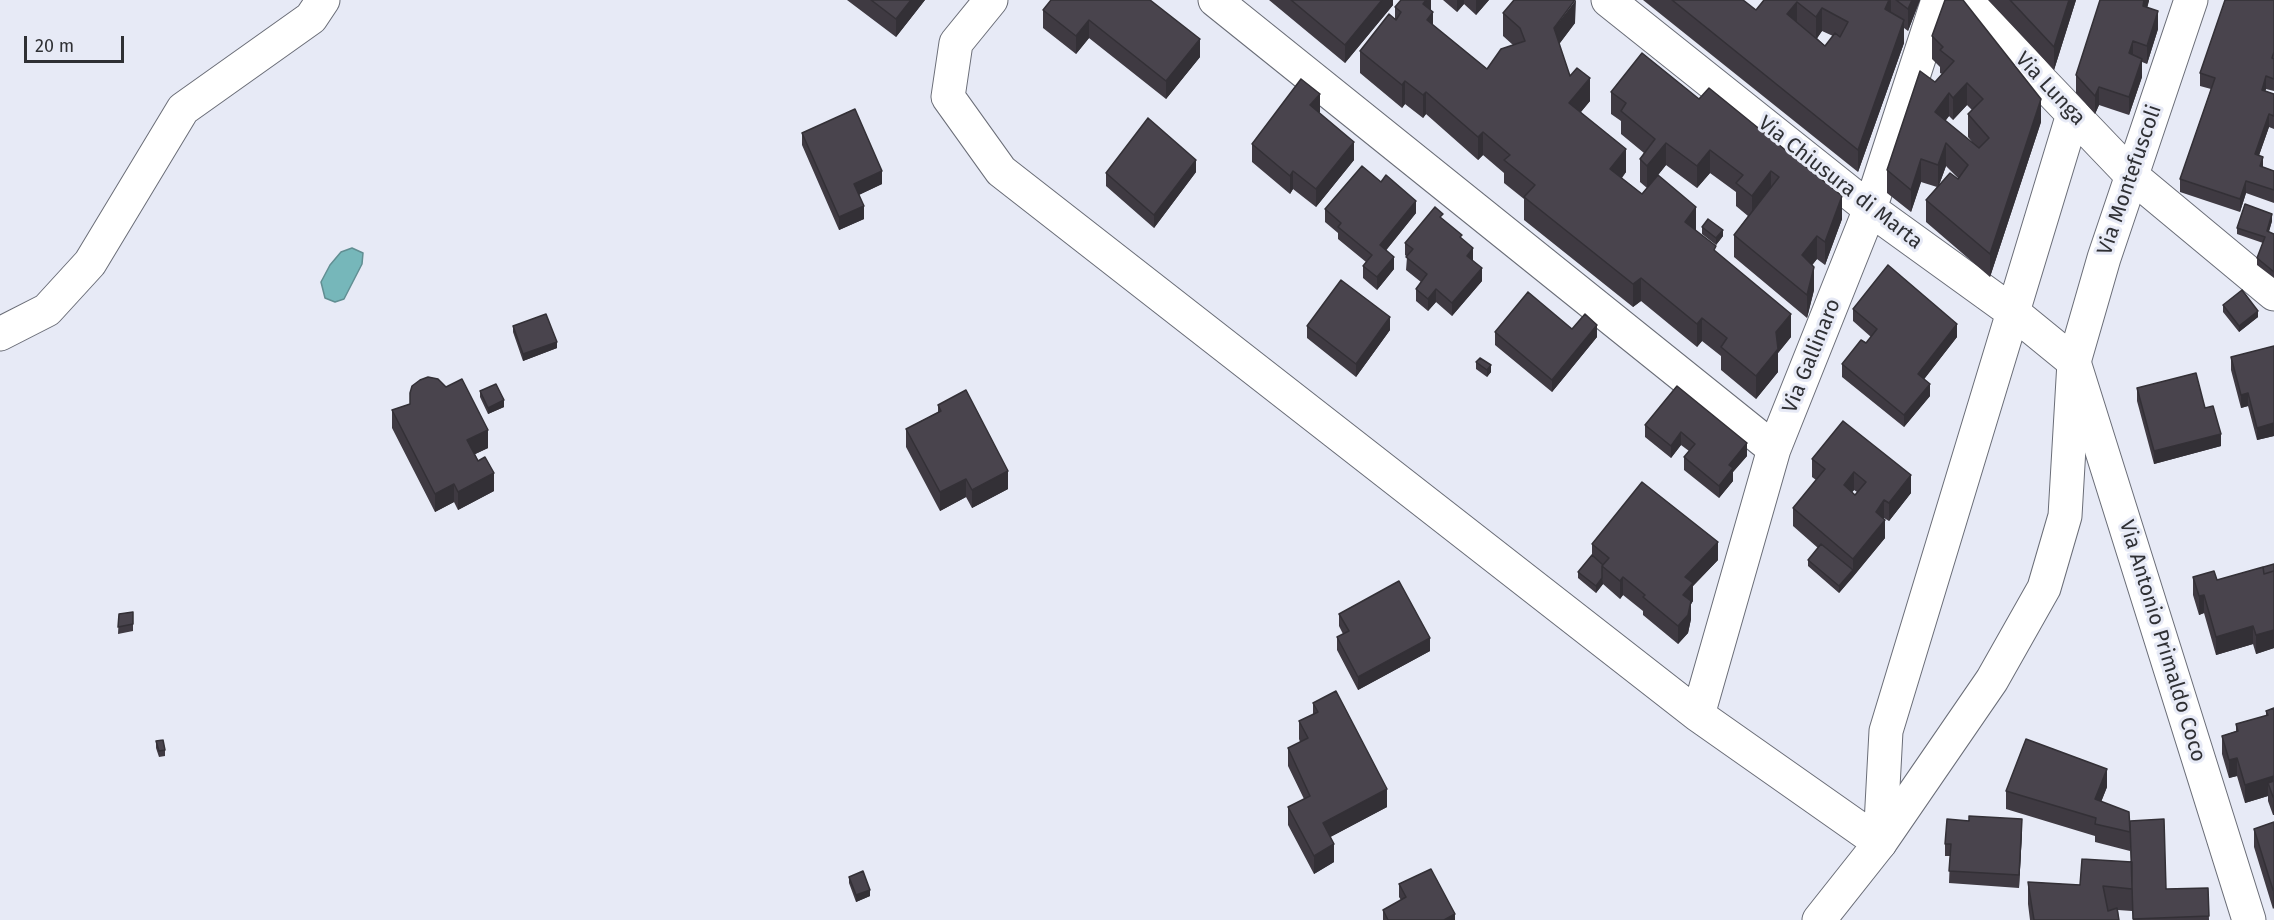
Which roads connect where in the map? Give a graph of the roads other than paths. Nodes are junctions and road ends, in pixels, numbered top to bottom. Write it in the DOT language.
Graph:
graph roads {
  1 [pos="323,0"];
  2 [pos="992,0"];
  3 [pos="1215,0"];
  4 [pos="1608,0"];
  5 [pos="1938,0"];
  6 [pos="1970,0"];
  7 [pos="2191,0"];
  8 [pos="2073,114"];
  9 [pos="2132,176"];
  10 [pos="1870,209"];
  11 [pos="2274,294"];
  12 [pos="2013,313"];
  13 [pos="0,334"];
  14 [pos="2074,362"];
  15 [pos="1774,449"];
  16 [pos="1698,715"];
  17 [pos="1880,843"];
  18 [pos="1819,920"];
  19 [pos="2249,920"];
  1 -- 13 [label="street"];
  2 -- 16 [label="street"];
  3 -- 15 [label="street"];
  4 -- 10 [label="street, Via Chiusura di Marta"];
  5 -- 10 [label="street, Via Gallinaro"];
  6 -- 8 [label="street, Via Lunga"];
  7 -- 9 [label="street, Via Montefuscoli"];
  8 -- 9 [label="street, Via Lunga"];
  8 -- 12 [label="street"];
  9 -- 11 [label="street, Via Lunga"];
  9 -- 14 [label="street, Via Montefuscoli"];
  10 -- 12 [label="street, Via Chiusura di Marta"];
  10 -- 15 [label="street, Via Gallinaro"];
  12 -- 14 [label="street, Via Chiusura di Marta"];
  12 -- 17 [label="street"];
  14 -- 17 [label="street, Via Montefuscoli"];
  14 -- 19 [label="street, Via Antonio Primaldo Coco"];
  15 -- 16 [label="street, Via Gallinaro"];
  16 -- 17 [label="street"];
  17 -- 18 [label="street, Via Montefuscoli"];
}
